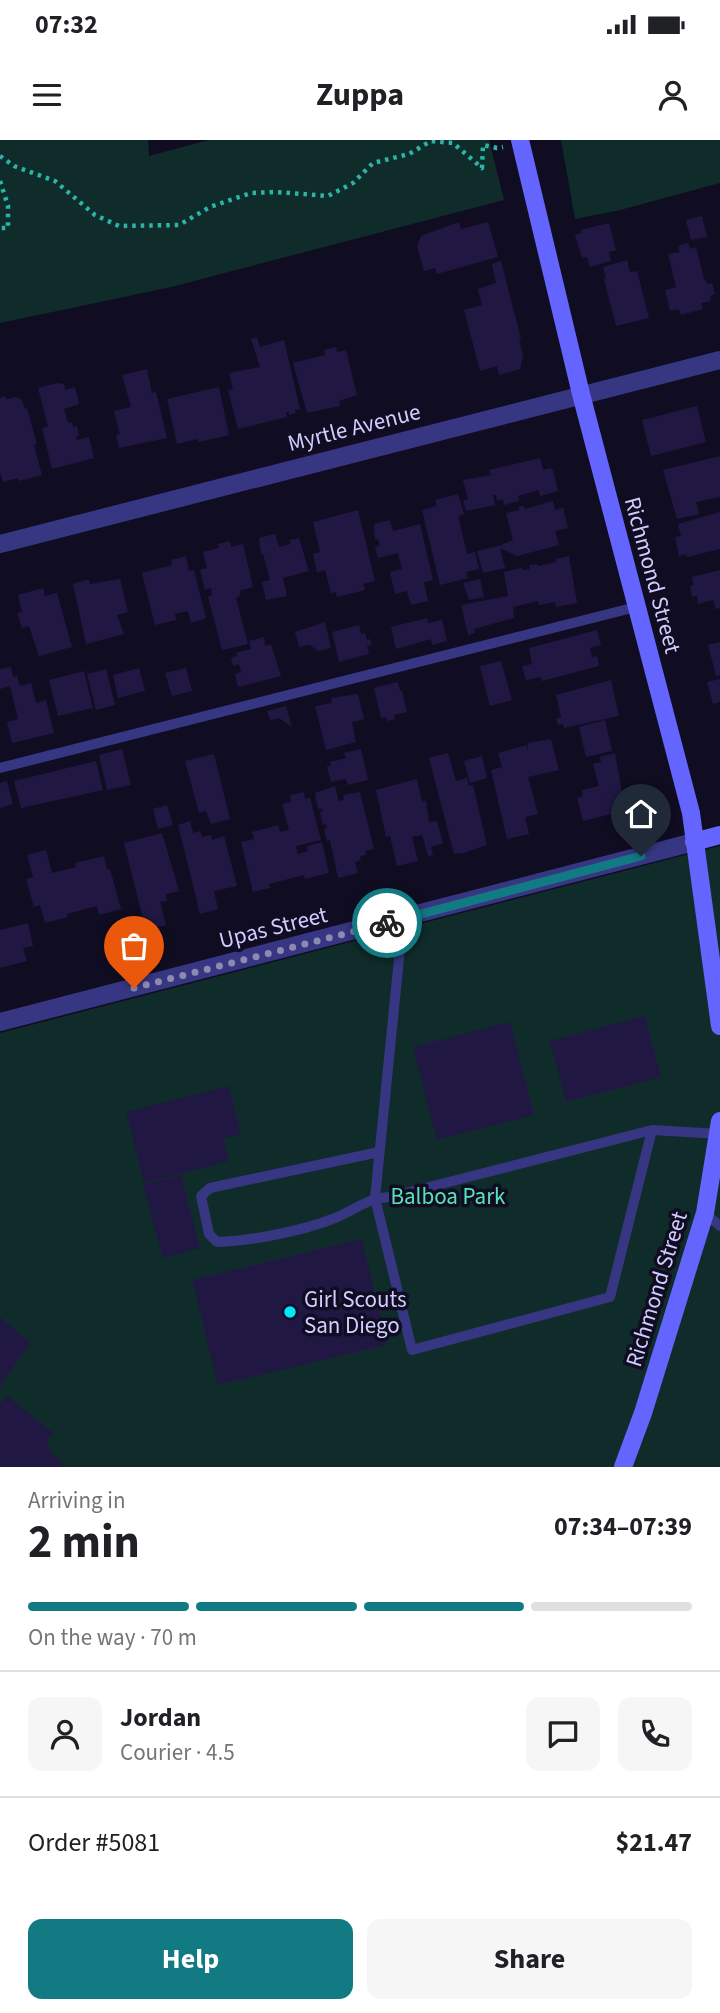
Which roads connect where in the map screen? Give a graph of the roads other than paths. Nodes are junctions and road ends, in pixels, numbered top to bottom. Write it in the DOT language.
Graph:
graph roads {
  1 [pos="521,142"];
  2 [pos="720,360"];
  3 [pos="581,394"];
  4 [pos="0,544"];
  5 [pos="636,607"];
  6 [pos="0,768"];
  7 [pos="720,835"];
  8 [pos="694,842"];
  9 [pos="403,919"];
  10 [pos="0,1022"];
  11 [pos="720,1026"];
  12 [pos="720,1121"];
  13 [pos="652,1130"];
  14 [pos="720,1134"];
  15 [pos="379,1152"];
  16 [pos="375,1198"];
  17 [pos="705,1213"];
  18 [pos="720,1226"];
  19 [pos="623,1467"];
  1 -- 3 [label="street, Richmond Street"];
  2 -- 3 [label="street, Myrtle Avenue"];
  3 -- 4 [label="street, Myrtle Avenue"];
  3 -- 5 [label="street, Richmond Street"];
  5 -- 6 [label="lane"];
  5 -- 8 [label="street, Richmond Street"];
  7 -- 8 [label="street, Upas Street"];
  8 -- 9 [label="street, Upas Street"];
  8 -- 11 [label="street, Richmond Street"];
  9 -- 10 [label="street, Upas Street"];
  9 -- 15 [label="lane"];
  12 -- 14 [label="street, Richmond Street"];
  13 -- 14 [label="lane"];
  13 -- 16 [label="lane"];
  13 -- 16 [label="lane"];
  14 -- 17 [label="street, Richmond Street"];
  15 -- 16 [label="lane"];
  15 -- 16 [label="lane"];
  17 -- 18 [label="lane"];
  17 -- 19 [label="street, Richmond Street"];
}
